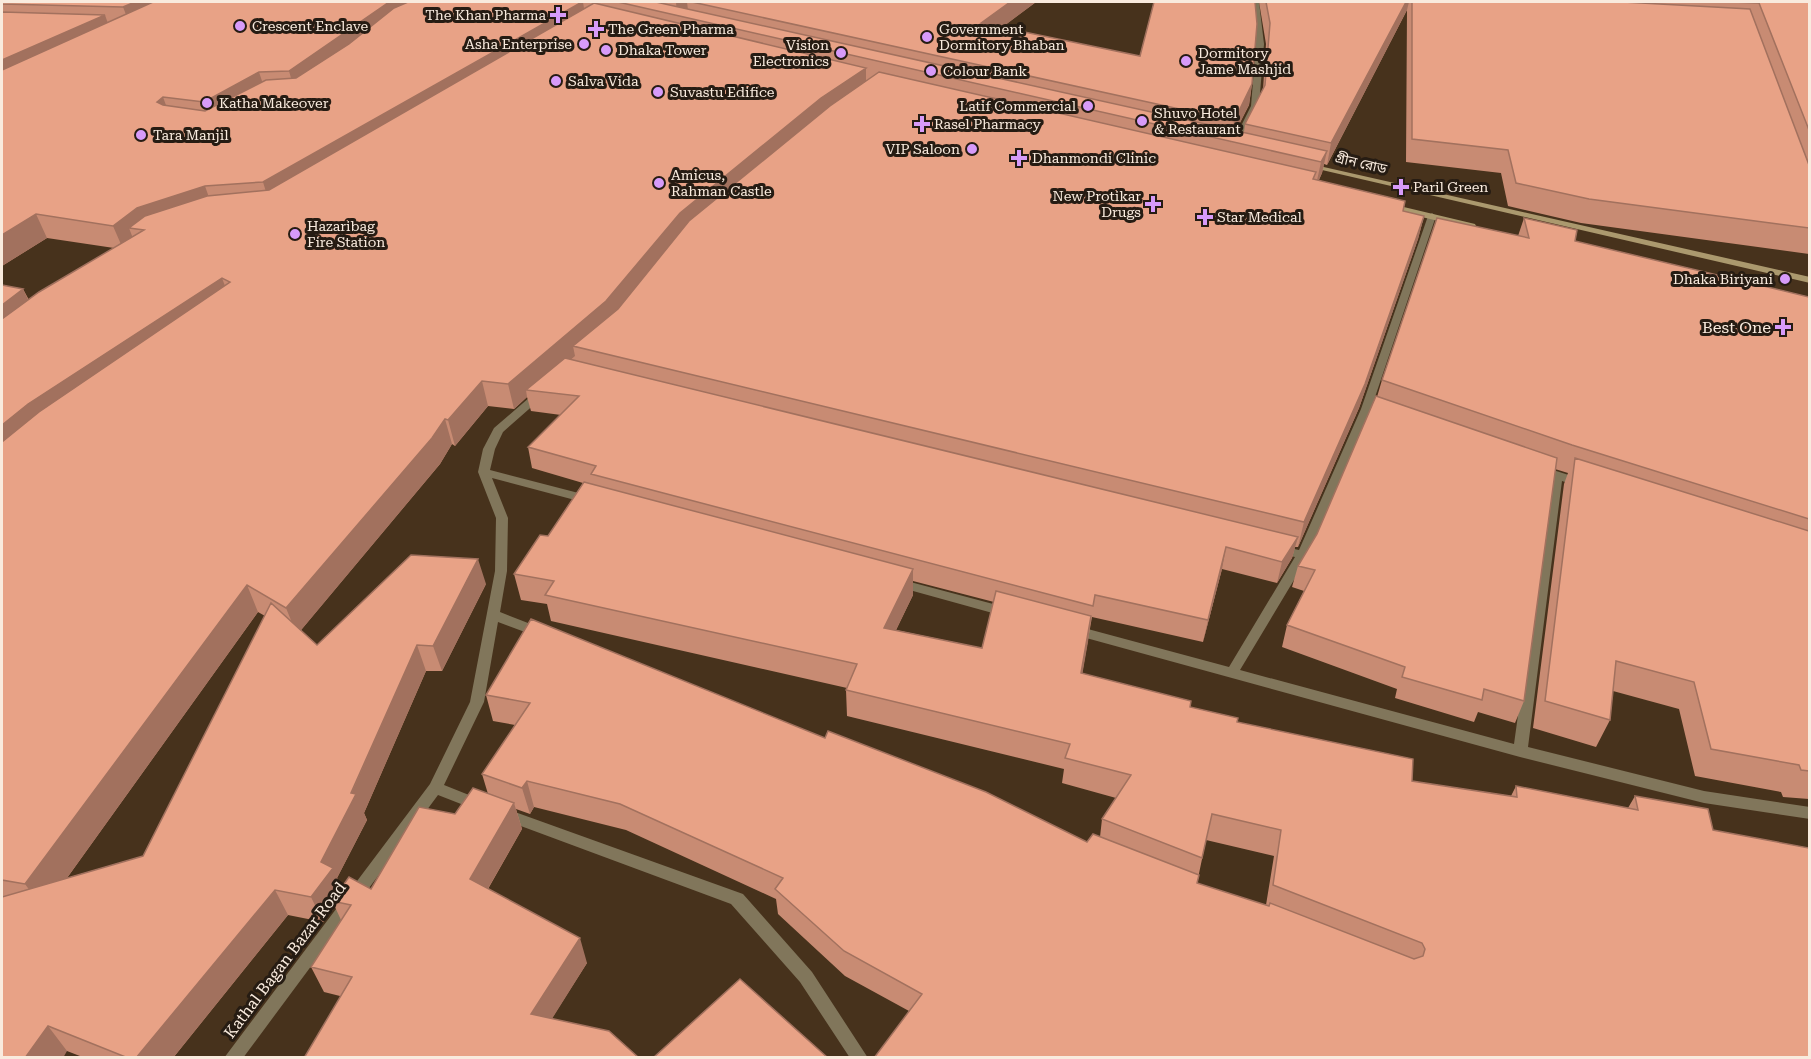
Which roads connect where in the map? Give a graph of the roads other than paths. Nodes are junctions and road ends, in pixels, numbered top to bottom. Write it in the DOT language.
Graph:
graph roads {
  1 [pos="1256,2"];
  2 [pos="1223,145"];
  3 [pos="1234,147"];
  4 [pos="1246,150"];
  5 [pos="1303,163"];
  6 [pos="1374,203"];
  7 [pos="1432,216"];
  8 [pos="1478,227"];
  9 [pos="1809,280"];
  10 [pos="549,386"];
  11 [pos="1523,464"];
  12 [pos="484,472"];
  13 [pos="1557,476"];
  14 [pos="1590,486"];
  15 [pos="599,502"];
  16 [pos="1268,547"];
  17 [pos="1303,555"];
  18 [pos="887,580"];
  19 [pos="494,615"];
  20 [pos="1025,617"];
  21 [pos="1059,626"];
  22 [pos="560,641"];
  23 [pos="1232,673"];
  24 [pos="1520,751"];
  25 [pos="435,788"];
  26 [pos="1809,813"];
  27 [pos="232,1058"];
  28 [pos="860,1058"];
  1 -- 3 [label="street"];
  2 -- 3 [label="main road"];
  3 -- 4 [label="main road"];
  5 -- 9 [label="main road, গ্রীন রোড"];
  6 -- 7 [label="main road"];
  7 -- 8 [label="main road"];
  7 -- 17 [label="street"];
  10 -- 12 [label="street"];
  11 -- 13 [label="street"];
  12 -- 15 [label="street"];
  12 -- 19 [label="street, Kathal Bagan Bazar Road"];
  13 -- 14 [label="street"];
  13 -- 24 [label="street"];
  16 -- 17 [label="street"];
  17 -- 23 [label="street"];
  18 -- 20 [label="street"];
  19 -- 22 [label="street"];
  19 -- 25 [label="street, Kathal Bagan Bazar Road"];
  21 -- 23 [label="street"];
  23 -- 24 [label="street"];
  24 -- 26 [label="street"];
  25 -- 27 [label="street, Kathal Bagan Bazar Road"];
  25 -- 28 [label="street"];
}
